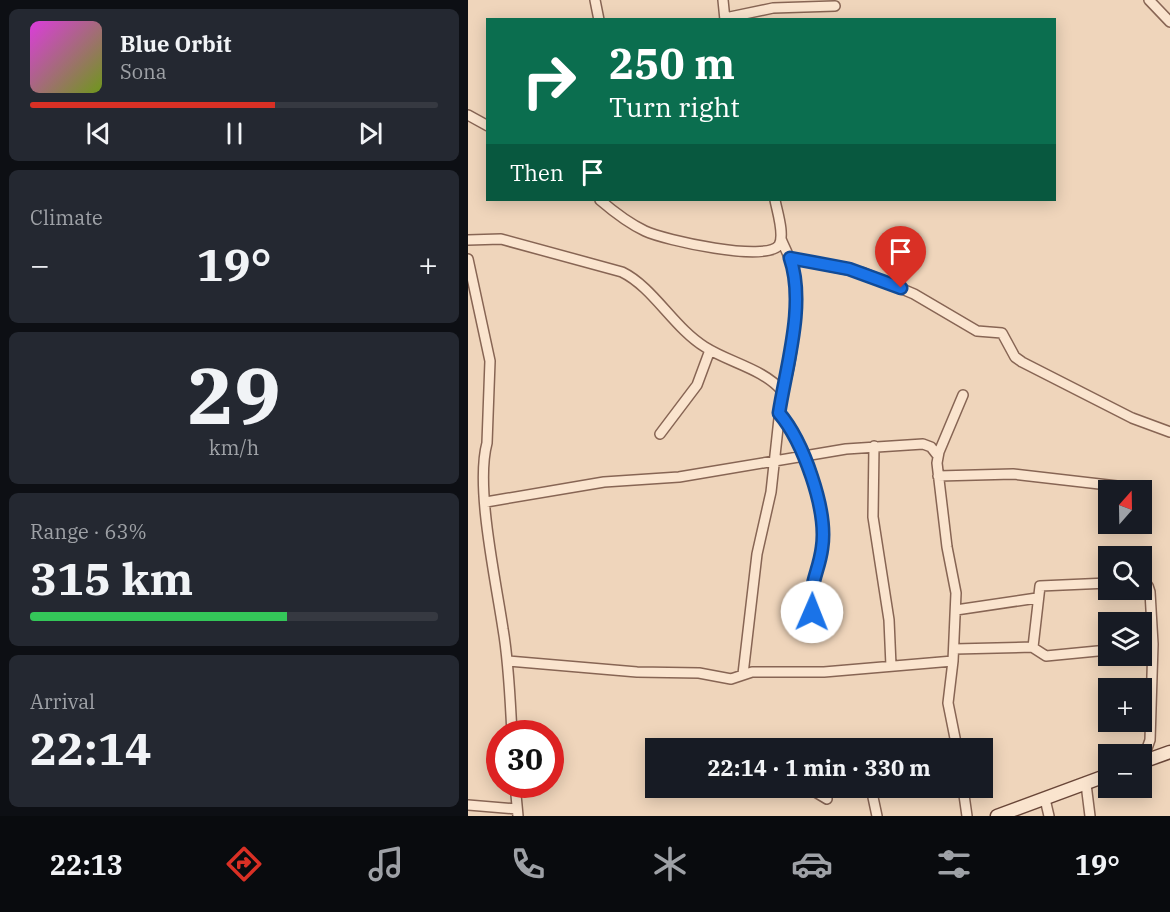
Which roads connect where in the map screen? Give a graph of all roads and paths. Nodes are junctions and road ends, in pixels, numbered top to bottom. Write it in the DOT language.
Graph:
graph roads {
  1 [pos="595,0"];
  2 [pos="723,0"];
  3 [pos="1149,0"];
  4 [pos="836,6"];
  5 [pos="599,18"];
  6 [pos="725,18"];
  7 [pos="729,18"];
  8 [pos="1170,22"];
  9 [pos="468,116"];
  10 [pos="486,125"];
  11 [pos="601,201"];
  12 [pos="775,201"];
  13 [pos="781,239"];
  14 [pos="468,240"];
  15 [pos="790,258"];
  16 [pos="468,259"];
  17 [pos="472,288"];
  18 [pos="710,350"];
  19 [pos="782,391"];
  20 [pos="963,395"];
  21 [pos="779,413"];
  22 [pos="1170,432"];
  23 [pos="660,434"];
  24 [pos="874,446"];
  25 [pos="805,454"];
  26 [pos="938,456"];
  27 [pos="773,460"];
  28 [pos="938,476"];
  29 [pos="1098,484"];
  30 [pos="486,502"];
  31 [pos="1098,583"];
  32 [pos="1037,598"];
  33 [pos="1150,600"];
  34 [pos="956,610"];
  35 [pos="822,624"];
  36 [pos="1153,644"];
  37 [pos="1032,647"];
  38 [pos="954,649"];
  39 [pos="1098,651"];
  40 [pos="508,661"];
  41 [pos="954,661"];
  42 [pos="891,666"];
  43 [pos="743,674"];
  44 [pos="1149,678"];
  45 [pos="511,720"];
  46 [pos="954,738"];
  47 [pos="1170,752"];
  48 [pos="1152,758"];
  49 [pos="1098,779"];
  50 [pos="1086,784"];
  51 [pos="824,798"];
  52 [pos="874,798"];
  53 [pos="964,798"];
  54 [pos="1045,799"];
  55 [pos="827,800"];
  56 [pos="468,805"];
  57 [pos="517,812"];
  58 [pos="878,816"];
  59 [pos="967,816"];
  60 [pos="997,816"];
  61 [pos="1049,816"];
  62 [pos="1090,816"];
  1 -- 5 [label="street"];
  2 -- 6 [label="street"];
  3 -- 8 [label="street"];
  4 -- 7 [label="street"];
  9 -- 10 [label="street"];
  11 -- 13 [label="street"];
  12 -- 13 [label="street"];
  13 -- 15 [label="street"];
  14 -- 18 [label="street"];
  15 -- 19 [label="street"];
  15 -- 22 [label="street"];
  16 -- 17 [label="street"];
  17 -- 30 [label="street"];
  18 -- 19 [label="street"];
  18 -- 23 [label="street"];
  19 -- 21 [label="street"];
  20 -- 26 [label="street"];
  21 -- 25 [label="street"];
  21 -- 27 [label="street"];
  24 -- 25 [label="street"];
  24 -- 26 [label="street"];
  24 -- 42 [label="street"];
  25 -- 27 [label="street"];
  25 -- 35 [label="street"];
  26 -- 28 [label="street"];
  27 -- 30 [label="street"];
  27 -- 43 [label="street"];
  28 -- 29 [label="street"];
  28 -- 34 [label="street"];
  30 -- 40 [label="street"];
  31 -- 32 [label="street"];
  32 -- 34 [label="street"];
  32 -- 37 [label="street"];
  33 -- 36 [label="street"];
  34 -- 38 [label="street"];
  36 -- 44 [label="street"];
  37 -- 38 [label="street"];
  37 -- 39 [label="street"];
  38 -- 41 [label="street"];
  40 -- 43 [label="street"];
  40 -- 45 [label="street"];
  41 -- 42 [label="street"];
  41 -- 46 [label="street"];
  42 -- 43 [label="street"];
  47 -- 48 [label="street"];
  49 -- 50 [label="street"];
  50 -- 54 [label="street"];
  50 -- 62 [label="street"];
  51 -- 55 [label="street"];
  52 -- 58 [label="street"];
  53 -- 59 [label="street"];
  54 -- 60 [label="street"];
  54 -- 61 [label="street"];
  56 -- 57 [label="street"];
}
